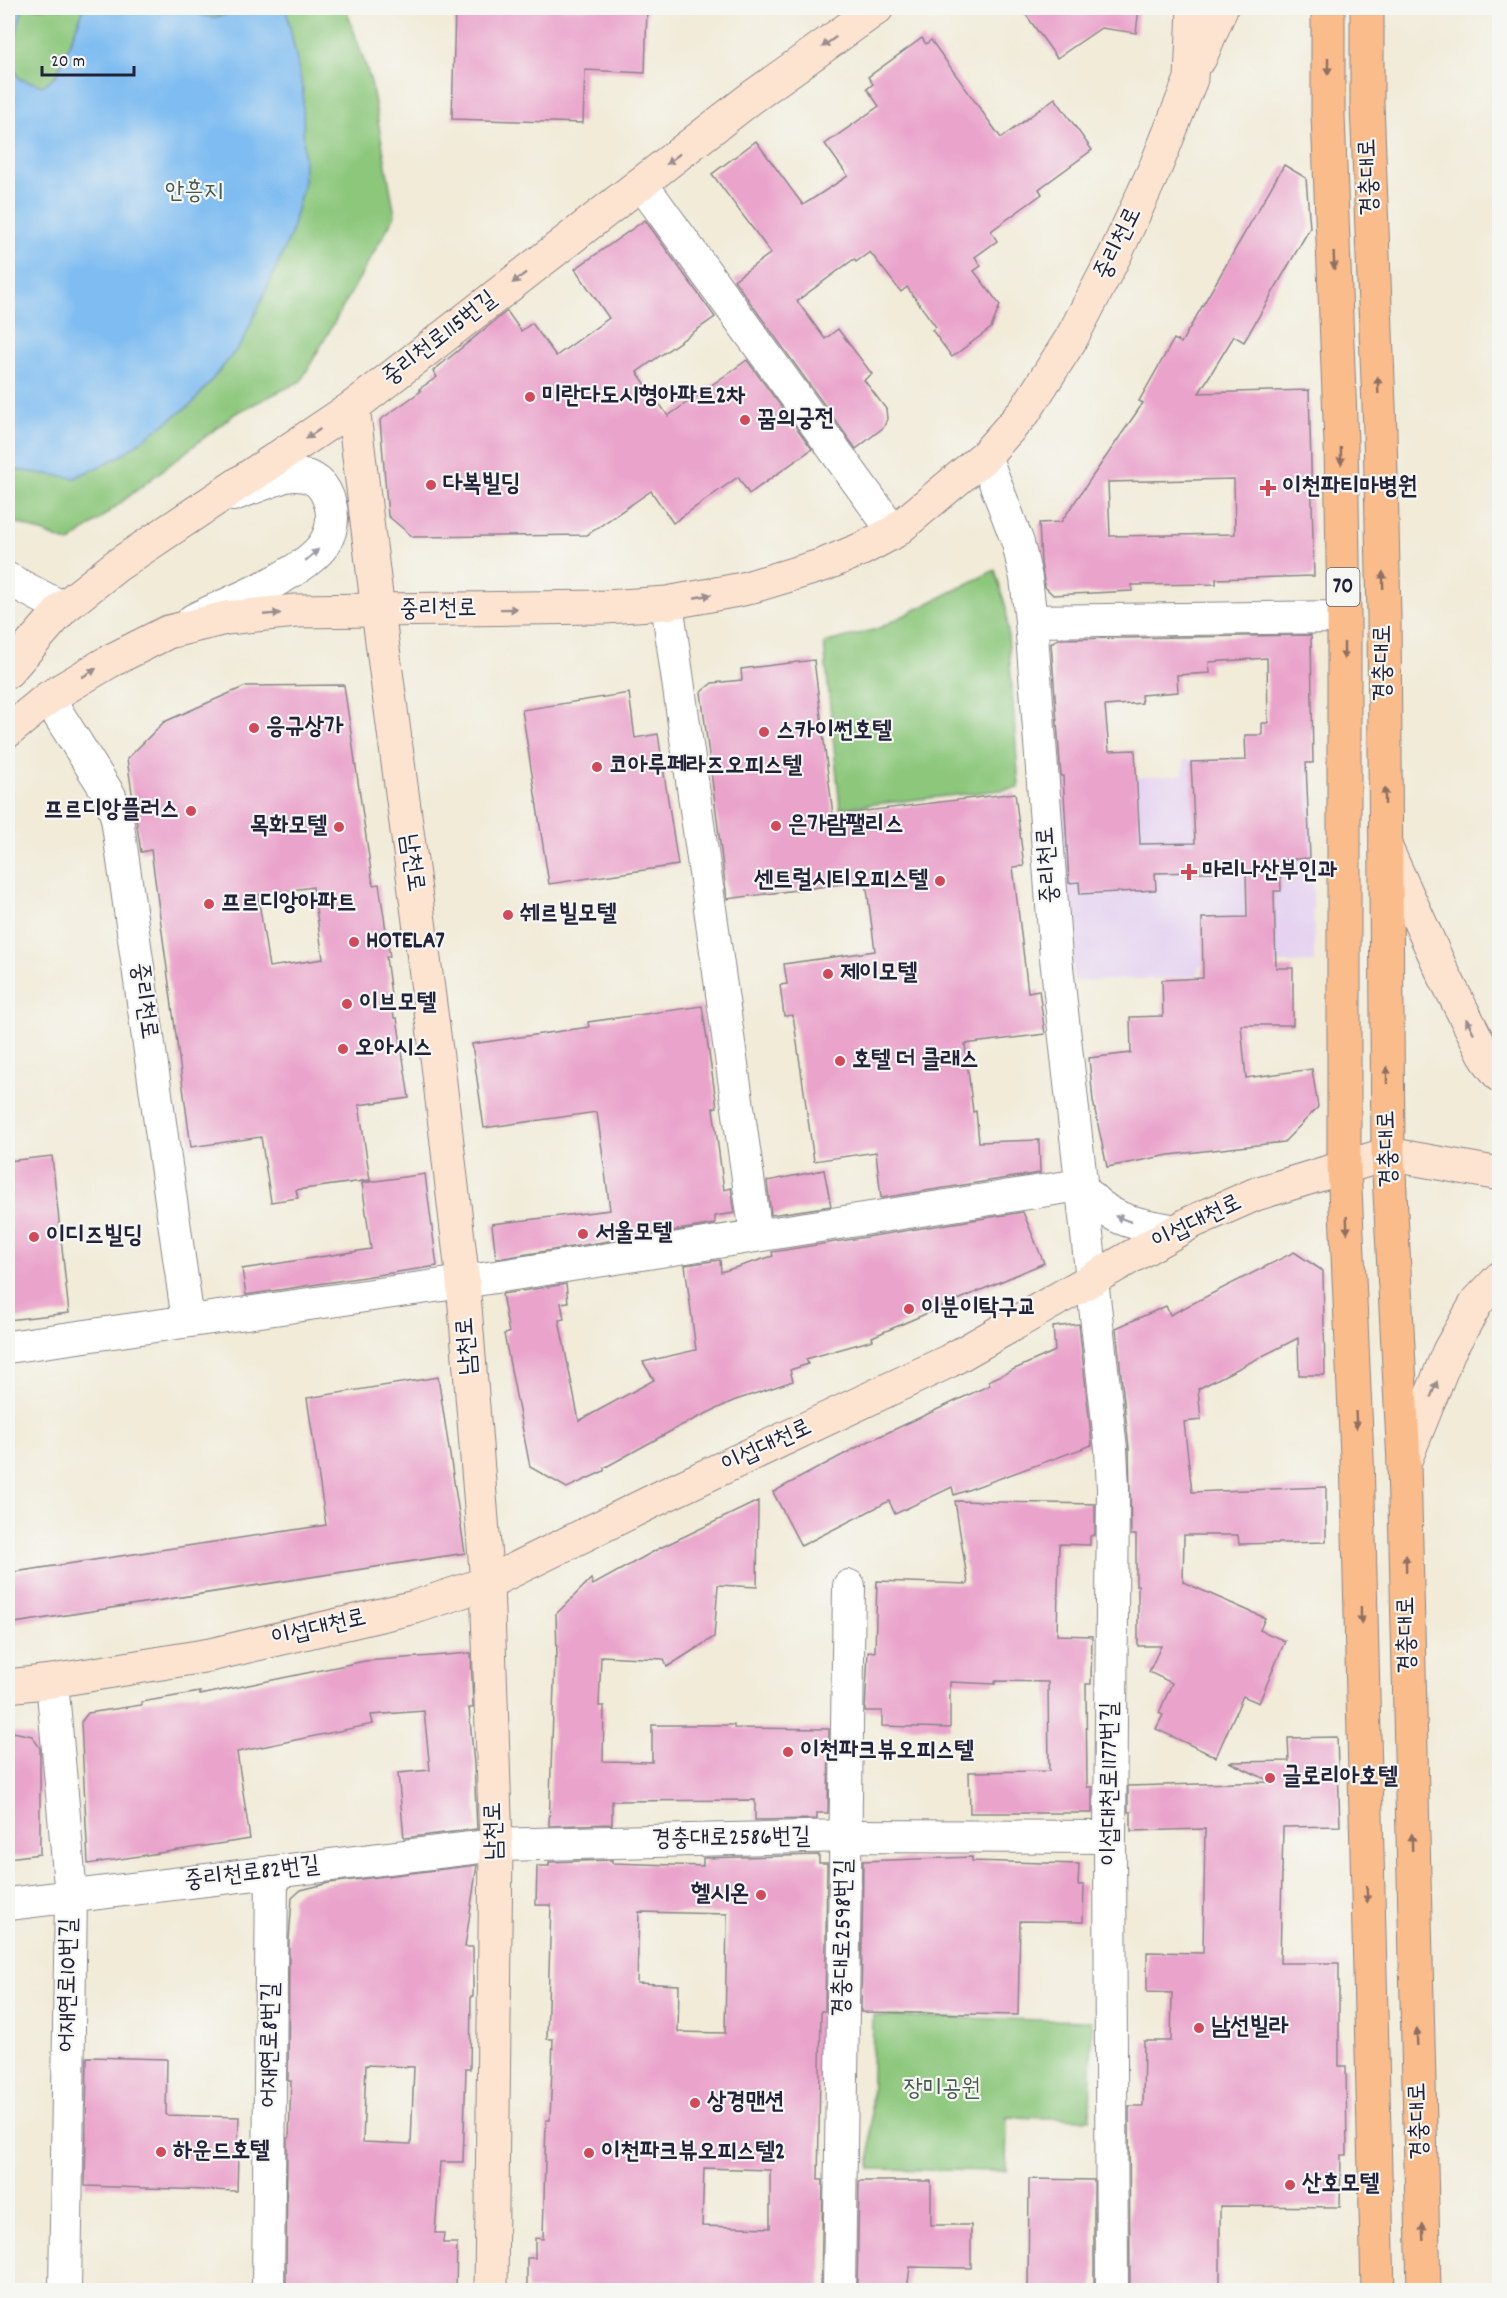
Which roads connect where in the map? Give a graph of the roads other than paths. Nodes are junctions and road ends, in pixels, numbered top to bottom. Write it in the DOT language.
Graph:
graph roads {
  1 [pos="877,8"];
  2 [pos="1194,8"];
  3 [pos="1221,8"];
  4 [pos="1328,8"];
  5 [pos="1367,8"];
  6 [pos="1191,79"];
  7 [pos="641,183"];
  8 [pos="353,407"];
  9 [pos="985,456"];
  10 [pos="214,502"];
  11 [pos="894,532"];
  12 [pos="8,579"];
  13 [pos="667,603"];
  14 [pos="63,608"];
  15 [pos="378,611"];
  16 [pos="1344,617"];
  17 [pos="1031,621"];
  18 [pos="168,632"];
  19 [pos="8,671"];
  20 [pos="48,698"];
  21 [pos="8,731"];
  22 [pos="1386,848"];
  23 [pos="1500,1076"];
  24 [pos="1388,1154"];
  25 [pos="1344,1167"];
  26 [pos="1500,1174"];
  27 [pos="1080,1185"];
  28 [pos="1177,1231"];
  29 [pos="756,1235"];
  30 [pos="1500,1278"];
  31 [pos="1091,1280"];
  32 [pos="463,1282"];
  33 [pos="188,1321"];
  34 [pos="8,1347"];
  35 [pos="1404,1463"];
  36 [pos="487,1583"];
  37 [pos="849,1586"];
  38 [pos="52,1681"];
  39 [pos="8,1686"];
  40 [pos="846,1836"];
  41 [pos="1110,1837"];
  42 [pos="496,1845"];
  43 [pos="272,1872"];
  44 [pos="71,1896"];
  45 [pos="8,1904"];
  46 [pos="65,2290"];
  47 [pos="268,2290"];
  48 [pos="491,2290"];
  49 [pos="839,2290"];
  50 [pos="1112,2290"];
  51 [pos="1378,2290"];
  52 [pos="1424,2290"];
  1 -- 7 [label="street, 중리천로115번길, one-way"];
  2 -- 6 [label="street, 중리천로"];
  3 -- 6 [label="street"];
  4 -- 16 [label="main road, 경충대로 / 70, one-way"];
  22 -- 5 [label="main road, 경충대로 / 70, one-way"];
  6 -- 9 [label="street, 중리천로"];
  7 -- 8 [label="street, 중리천로115번길, one-way"];
  7 -- 11 [label="street"];
  8 -- 10 [label="street, 중리천로115번길, one-way"];
  8 -- 15 [label="street, 남천로"];
  9 -- 11 [label="street, 중리천로"];
  9 -- 17 [label="street, 중리천로"];
  10 -- 14 [label="street, 중리천로115번길"];
  18 -- 10 [label="street, one-way"];
  13 -- 11 [label="street, 중리천로, one-way"];
  12 -- 14 [label="street"];
  15 -- 13 [label="street, 중리천로, one-way"];
  13 -- 29 [label="street"];
  14 -- 19 [label="street, 중리천로115번길"];
  18 -- 15 [label="street, 중리천로, one-way"];
  15 -- 32 [label="street, 남천로"];
  16 -- 17 [label="street, 경충대로"];
  16 -- 25 [label="main road, 경충대로 / 70, one-way"];
  17 -- 27 [label="street, 중리천로"];
  20 -- 18 [label="street, 중리천로, one-way"];
  20 -- 21 [label="street, 중리천로"];
  20 -- 33 [label="street, 중리천로"];
  23 -- 22 [label="street, one-way"];
  24 -- 22 [label="main road, 경충대로 / 70, one-way"];
  24 -- 25 [label="street, 이섭대천로"];
  24 -- 26 [label="street, 이섭대천로"];
  24 -- 35 [label="main road, 경충대로"];
  25 -- 28 [label="street, 이섭대천로"];
  25 -- 51 [label="main road, 경충대로, one-way"];
  28 -- 27 [label="street, one-way"];
  27 -- 29 [label="street"];
  27 -- 31 [label="street, 중리천로"];
  28 -- 31 [label="street, 이섭대천로"];
  29 -- 32 [label="street"];
  35 -- 30 [label="street, one-way"];
  31 -- 36 [label="street, 이섭대천로"];
  31 -- 41 [label="street, 이섭대천로1177번길"];
  32 -- 33 [label="street"];
  32 -- 36 [label="street, 남천로"];
  33 -- 34 [label="street"];
  52 -- 35 [label="main road, 경충대로, one-way"];
  36 -- 38 [label="street, 이섭대천로"];
  36 -- 42 [label="street, 남천로"];
  37 -- 40 [label="street, 경충대로2598번길"];
  38 -- 39 [label="street, 이섭대천로"];
  38 -- 44 [label="street, 어재연로10번길"];
  40 -- 41 [label="street, 경충대로2586번길"];
  40 -- 42 [label="street, 경충대로2586번길"];
  40 -- 49 [label="street, 경충대로2598번길"];
  41 -- 50 [label="street, 이섭대천로1177번길"];
  42 -- 43 [label="street, 중리천로82번길"];
  42 -- 48 [label="street, 남천로"];
  43 -- 44 [label="street, 중리천로82번길"];
  43 -- 47 [label="street, 어재연로8번길"];
  44 -- 45 [label="street, 중리천로82번길"];
  44 -- 46 [label="street, 어재연로10번길"];
}
